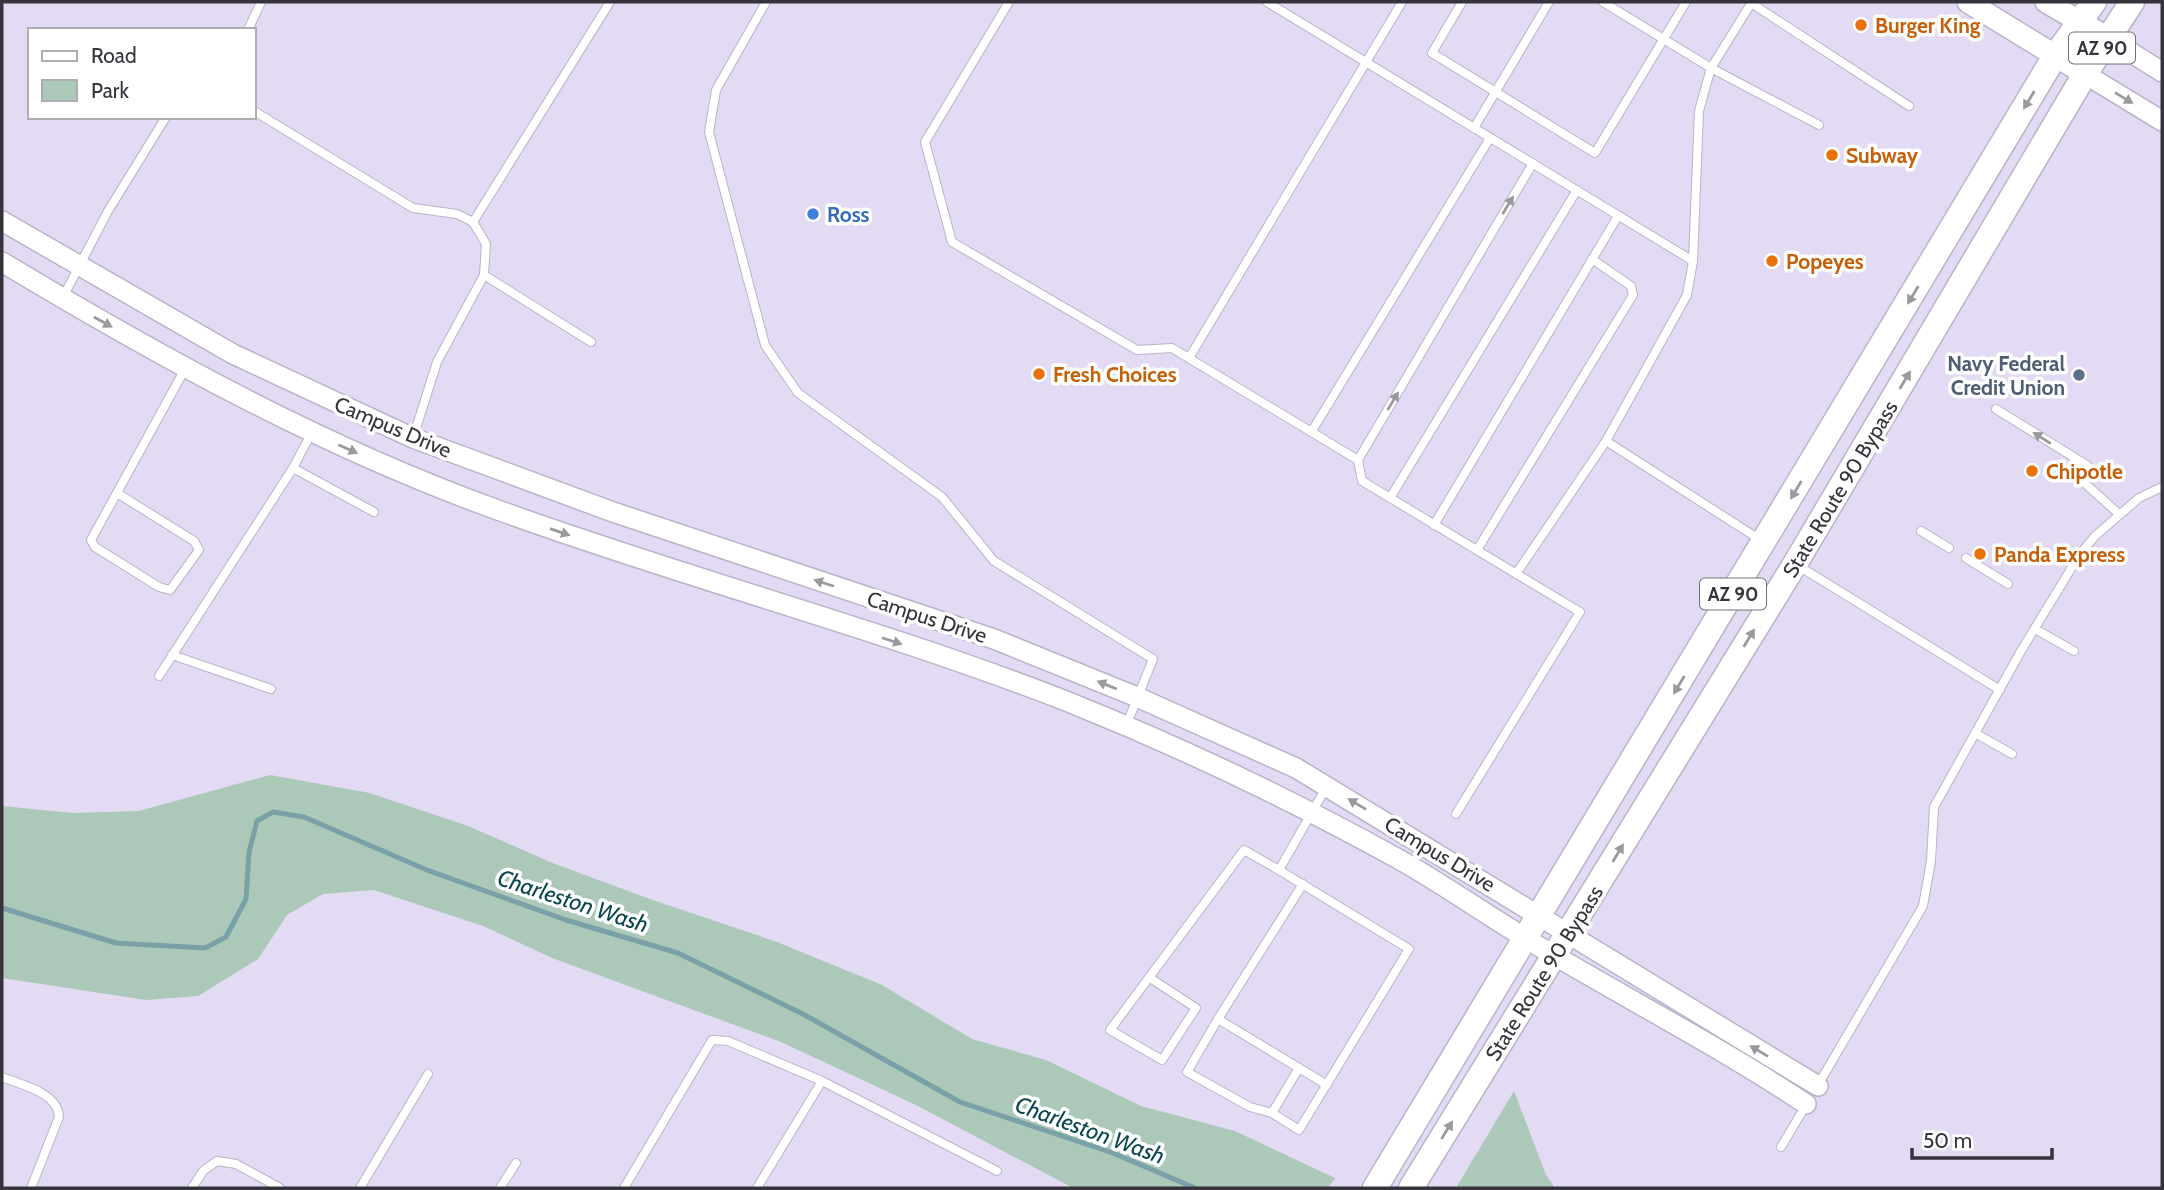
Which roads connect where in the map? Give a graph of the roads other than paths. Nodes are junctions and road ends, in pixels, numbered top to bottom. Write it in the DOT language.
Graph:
graph roads {
  1 [pos="261,2"];
  2 [pos="610,2"];
  3 [pos="766,2"];
  4 [pos="1009,2"];
  5 [pos="1267,2"];
  6 [pos="1402,2"];
  7 [pos="1462,2"];
  8 [pos="1549,2"];
  9 [pos="1603,2"];
  10 [pos="1686,2"];
  11 [pos="1968,2"];
  12 [pos="2046,2"];
  13 [pos="2132,2"];
  14 [pos="1752,3"];
  15 [pos="2088,12"];
  16 [pos="249,28"];
  17 [pos="1663,38"];
  18 [pos="2108,38"];
  19 [pos="2055,56"];
  20 [pos="1367,63"];
  21 [pos="1711,68"];
  22 [pos="2162,72"];
  23 [pos="2085,75"];
  24 [pos="1494,94"];
  25 [pos="1909,106"];
  26 [pos="256,112"];
  27 [pos="165,119"];
  28 [pos="2162,121"];
  29 [pos="1819,125"];
  30 [pos="1474,128"];
  31 [pos="1490,138"];
  32 [pos="1533,163"];
  33 [pos="1577,190"];
  34 [pos="1618,216"];
  35 [pos="2,221"];
  36 [pos="473,222"];
  37 [pos="1592,259"];
  38 [pos="1693,261"];
  39 [pos="2,262"];
  40 [pos="81,268"];
  41 [pos="484,275"];
  42 [pos="62,299"];
  43 [pos="591,342"];
  44 [pos="1189,358"];
  45 [pos="186,368"];
  46 [pos="1996,409"];
  47 [pos="1312,431"];
  48 [pos="312,432"];
  49 [pos="413,438"];
  50 [pos="1605,441"];
  51 [pos="1358,460"];
  52 [pos="2088,466"];
  53 [pos="293,468"];
  54 [pos="2079,478"];
  55 [pos="2162,486"];
  56 [pos="117,492"];
  57 [pos="1390,498"];
  58 [pos="374,512"];
  59 [pos="2119,514"];
  60 [pos="1434,525"];
  61 [pos="1921,531"];
  62 [pos="1765,542"];
  63 [pos="1949,548"];
  64 [pos="1477,550"];
  65 [pos="1966,558"];
  66 [pos="1795,564"];
  67 [pos="1516,574"];
  68 [pos="2008,584"];
  69 [pos="2035,629"];
  70 [pos="2074,651"];
  71 [pos="173,655"];
  72 [pos="159,676"];
  73 [pos="271,689"];
  74 [pos="2000,690"];
  75 [pos="1137,697"];
  76 [pos="1126,727"];
  77 [pos="1975,733"];
  78 [pos="2012,754"];
  79 [pos="1327,786"];
  80 [pos="1311,814"];
  81 [pos="1456,814"];
  82 [pos="1279,870"];
  83 [pos="1303,884"];
  84 [pos="1540,915"];
  85 [pos="1569,934"];
  86 [pos="1525,939"];
  87 [pos="1555,956"];
  88 [pos="1150,978"];
  89 [pos="1218,1019"];
  90 [pos="1299,1068"];
  91 [pos="428,1074"];
  92 [pos="2,1077"];
  93 [pos="822,1081"];
  94 [pos="1327,1085"];
  95 [pos="1818,1086"];
  96 [pos="1806,1104"];
  97 [pos="1272,1114"];
  98 [pos="1781,1147"];
  99 [pos="516,1163"];
  100 [pos="997,1171"];
  101 [pos="31,1188"];
  102 [pos="192,1188"];
  103 [pos="280,1188"];
  104 [pos="360,1188"];
  105 [pos="500,1188"];
  106 [pos="624,1188"];
  107 [pos="757,1188"];
  108 [pos="1375,1188"];
  109 [pos="1411,1188"];
  1 -- 16 [label="lane"];
  2 -- 36 [label="lane"];
  3 -- 75 [label="lane"];
  4 -- 44 [label="lane"];
  5 -- 20 [label="lane"];
  6 -- 20 [label="lane"];
  7 -- 24 [label="lane"];
  8 -- 24 [label="lane"];
  9 -- 17 [label="lane"];
  10 -- 17 [label="lane"];
  11 -- 19 [label="main road"];
  12 -- 15 [label="main road"];
  13 -- 18 [label="highway, State Route 90 Bypass / AZ 90"];
  14 -- 21 [label="lane"];
  14 -- 25 [label="lane"];
  15 -- 18 [label="main road"];
  15 -- 19 [label="highway, State Route 90 Bypass / AZ 90"];
  17 -- 21 [label="lane"];
  17 -- 24 [label="lane"];
  18 -- 22 [label="street"];
  18 -- 23 [label="highway, State Route 90 Bypass / AZ 90"];
  19 -- 23 [label="main road"];
  19 -- 62 [label="highway, State Route 90 Bypass / AZ 90, one-way"];
  20 -- 30 [label="lane"];
  20 -- 44 [label="lane"];
  21 -- 29 [label="lane"];
  21 -- 38 [label="lane"];
  23 -- 28 [label="street, one-way"];
  66 -- 23 [label="highway, State Route 90 Bypass / AZ 90, one-way"];
  24 -- 30 [label="lane"];
  26 -- 36 [label="lane"];
  27 -- 40 [label="lane"];
  30 -- 31 [label="lane"];
  31 -- 32 [label="lane"];
  31 -- 47 [label="lane"];
  32 -- 33 [label="lane"];
  51 -- 32 [label="lane, one-way"];
  33 -- 34 [label="lane"];
  33 -- 57 [label="lane"];
  34 -- 37 [label="lane"];
  34 -- 38 [label="lane"];
  35 -- 40 [label="street, Campus Drive"];
  36 -- 41 [label="lane"];
  37 -- 60 [label="lane"];
  37 -- 64 [label="lane"];
  38 -- 50 [label="lane"];
  39 -- 42 [label="street, Campus Drive"];
  40 -- 42 [label="lane"];
  40 -- 49 [label="street, Campus Drive"];
  41 -- 43 [label="lane"];
  41 -- 49 [label="lane"];
  42 -- 45 [label="street, Campus Drive, one-way"];
  44 -- 47 [label="lane"];
  45 -- 48 [label="street, Campus Drive"];
  45 -- 56 [label="lane"];
  52 -- 46 [label="lane, one-way"];
  47 -- 51 [label="lane"];
  48 -- 53 [label="lane"];
  48 -- 76 [label="street, Campus Drive, one-way"];
  75 -- 49 [label="street, Campus Drive, one-way"];
  50 -- 62 [label="lane"];
  50 -- 67 [label="lane"];
  51 -- 57 [label="lane"];
  53 -- 58 [label="lane"];
  53 -- 71 [label="lane"];
  54 -- 59 [label="lane"];
  55 -- 59 [label="lane"];
  56 -- 56 [label="lane"];
  57 -- 60 [label="lane"];
  59 -- 69 [label="lane"];
  60 -- 64 [label="lane"];
  61 -- 63 [label="lane"];
  62 -- 84 [label="highway, State Route 90 Bypass / AZ 90, one-way"];
  64 -- 67 [label="lane"];
  65 -- 68 [label="lane"];
  66 -- 74 [label="lane"];
  85 -- 66 [label="highway, State Route 90 Bypass / AZ 90, one-way"];
  67 -- 81 [label="lane"];
  69 -- 70 [label="lane"];
  69 -- 74 [label="lane"];
  71 -- 72 [label="lane"];
  71 -- 73 [label="lane"];
  74 -- 77 [label="lane"];
  75 -- 76 [label="lane"];
  75 -- 79 [label="street, Campus Drive"];
  76 -- 80 [label="street, Campus Drive"];
  77 -- 78 [label="lane"];
  77 -- 95 [label="lane"];
  79 -- 80 [label="lane"];
  84 -- 79 [label="street, Campus Drive, one-way"];
  80 -- 82 [label="lane"];
  80 -- 86 [label="street, Campus Drive"];
  82 -- 83 [label="lane"];
  82 -- 88 [label="lane"];
  83 -- 89 [label="lane"];
  83 -- 94 [label="lane"];
  84 -- 85 [label="street, Campus Drive"];
  84 -- 86 [label="highway, State Route 90 Bypass / AZ 90"];
  85 -- 87 [label="highway, State Route 90 Bypass / AZ 90"];
  95 -- 85 [label="street, Campus Drive, one-way"];
  86 -- 87 [label="street, Campus Drive"];
  86 -- 108 [label="highway, State Route 90 Bypass / AZ 90"];
  87 -- 96 [label="street, Campus Drive"];
  109 -- 87 [label="highway, State Route 90 Bypass / AZ 90, one-way"];
  88 -- 88 [label="lane"];
  89 -- 90 [label="lane"];
  89 -- 97 [label="lane"];
  90 -- 94 [label="lane"];
  90 -- 97 [label="lane"];
  91 -- 104 [label="lane"];
  92 -- 101 [label="lane"];
  93 -- 100 [label="lane"];
  93 -- 106 [label="lane"];
  93 -- 107 [label="lane"];
  94 -- 97 [label="lane"];
  95 -- 96 [label="lane"];
  96 -- 98 [label="lane"];
  99 -- 105 [label="lane"];
  102 -- 103 [label="lane"];
}
